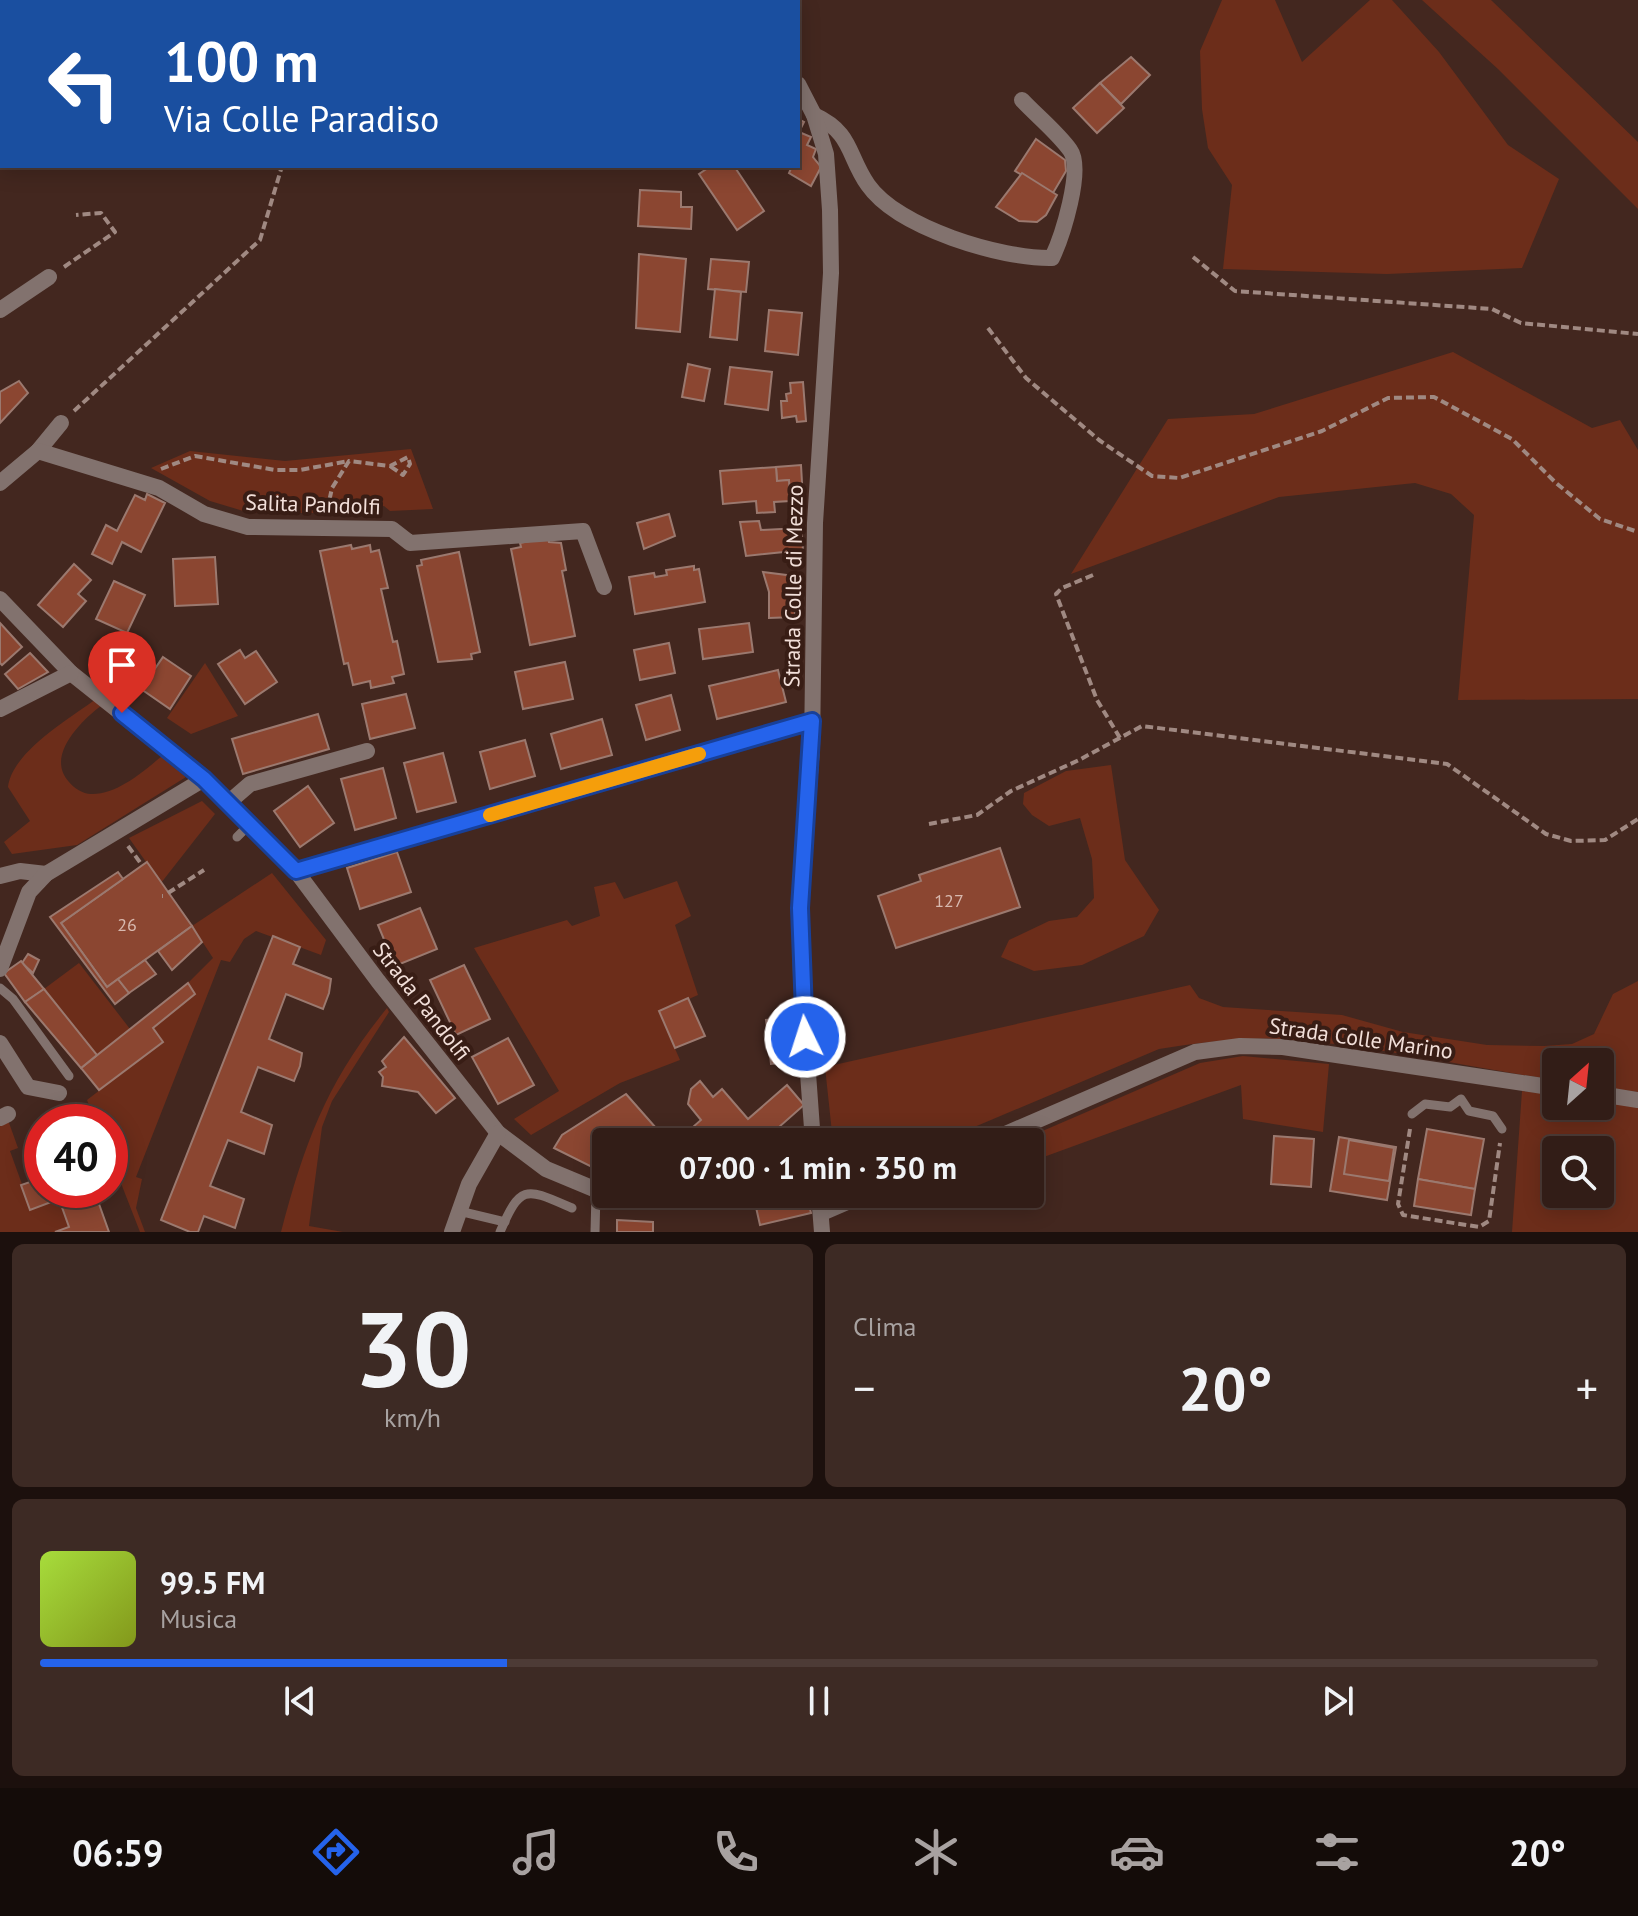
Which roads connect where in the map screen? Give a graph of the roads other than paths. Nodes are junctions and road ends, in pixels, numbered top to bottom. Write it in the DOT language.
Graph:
graph roads {
  1 [pos="800,88"];
  2 [pos="1022,100"];
  3 [pos="814,115"];
  4 [pos="49,277"];
  5 [pos="0,310"];
  6 [pos="61,423"];
  7 [pos="38,451"];
  8 [pos="0,483"];
  9 [pos="604,587"];
  10 [pos="0,599"];
  11 [pos="71,673"];
  12 [pos="0,709"];
  13 [pos="812,721"];
  14 [pos="367,751"];
  15 [pos="204,779"];
  16 [pos="228,803"];
  17 [pos="296,871"];
  18 [pos="46,874"];
  19 [pos="0,876"];
  20 [pos="0,969"];
  21 [pos="0,988"];
  22 [pos="0,1043"];
  23 [pos="1465,1074"];
  24 [pos="69,1076"];
  25 [pos="1542,1086"];
  26 [pos="59,1093"];
  27 [pos="1614,1096"];
  28 [pos="1461,1099"];
  29 [pos="1638,1100"];
  30 [pos="1412,1114"];
  31 [pos="812,1128"];
  32 [pos="1019,1128"];
  33 [pos="1502,1129"];
  34 [pos="498,1133"];
  35 [pos="592,1188"];
  36 [pos="572,1208"];
  37 [pos="600,1208"];
  38 [pos="821,1208"];
  39 [pos="834,1208"];
  40 [pos="459,1211"];
  41 [pos="822,1213"];
  42 [pos="503,1227"];
  43 [pos="452,1232"];
  44 [pos="595,1232"];
  45 [pos="819,1232"];
  1 -- 3 [label="street, Strada Colle di Mezzo"];
  2 -- 3 [label="street"];
  3 -- 13 [label="street, Strada Colle di Mezzo"];
  4 -- 5 [label="street"];
  6 -- 7 [label="street"];
  7 -- 8 [label="street"];
  7 -- 9 [label="street, Salita Pandolfi"];
  10 -- 11 [label="street, Strada Pandolfi"];
  11 -- 12 [label="street"];
  11 -- 15 [label="street, Strada Pandolfi"];
  13 -- 17 [label="street"];
  13 -- 31 [label="street, Strada Colle di Mezzo"];
  14 -- 16 [label="street"];
  15 -- 16 [label="street, Strada Pandolfi"];
  15 -- 18 [label="street"];
  16 -- 17 [label="street, Strada Pandolfi"];
  17 -- 34 [label="street, Strada Pandolfi"];
  18 -- 19 [label="street"];
  18 -- 20 [label="street"];
  21 -- 24 [label="lane"];
  22 -- 26 [label="street"];
  23 -- 25 [label="street, Strada Colle Marino"];
  23 -- 28 [label="lane"];
  23 -- 32 [label="street, Strada Colle Marino"];
  27 -- 29 [label="street"];
  28 -- 30 [label="lane"];
  28 -- 33 [label="lane"];
  34 -- 35 [label="street, Strada Pandolfi"];
  34 -- 40 [label="street"];
  36 -- 42 [label="lane"];
  37 -- 44 [label="lane"];
  38 -- 41 [label="street"];
  39 -- 41 [label="street"];
  40 -- 42 [label="lane"];
  40 -- 43 [label="street"];
  41 -- 45 [label="street"];
}
